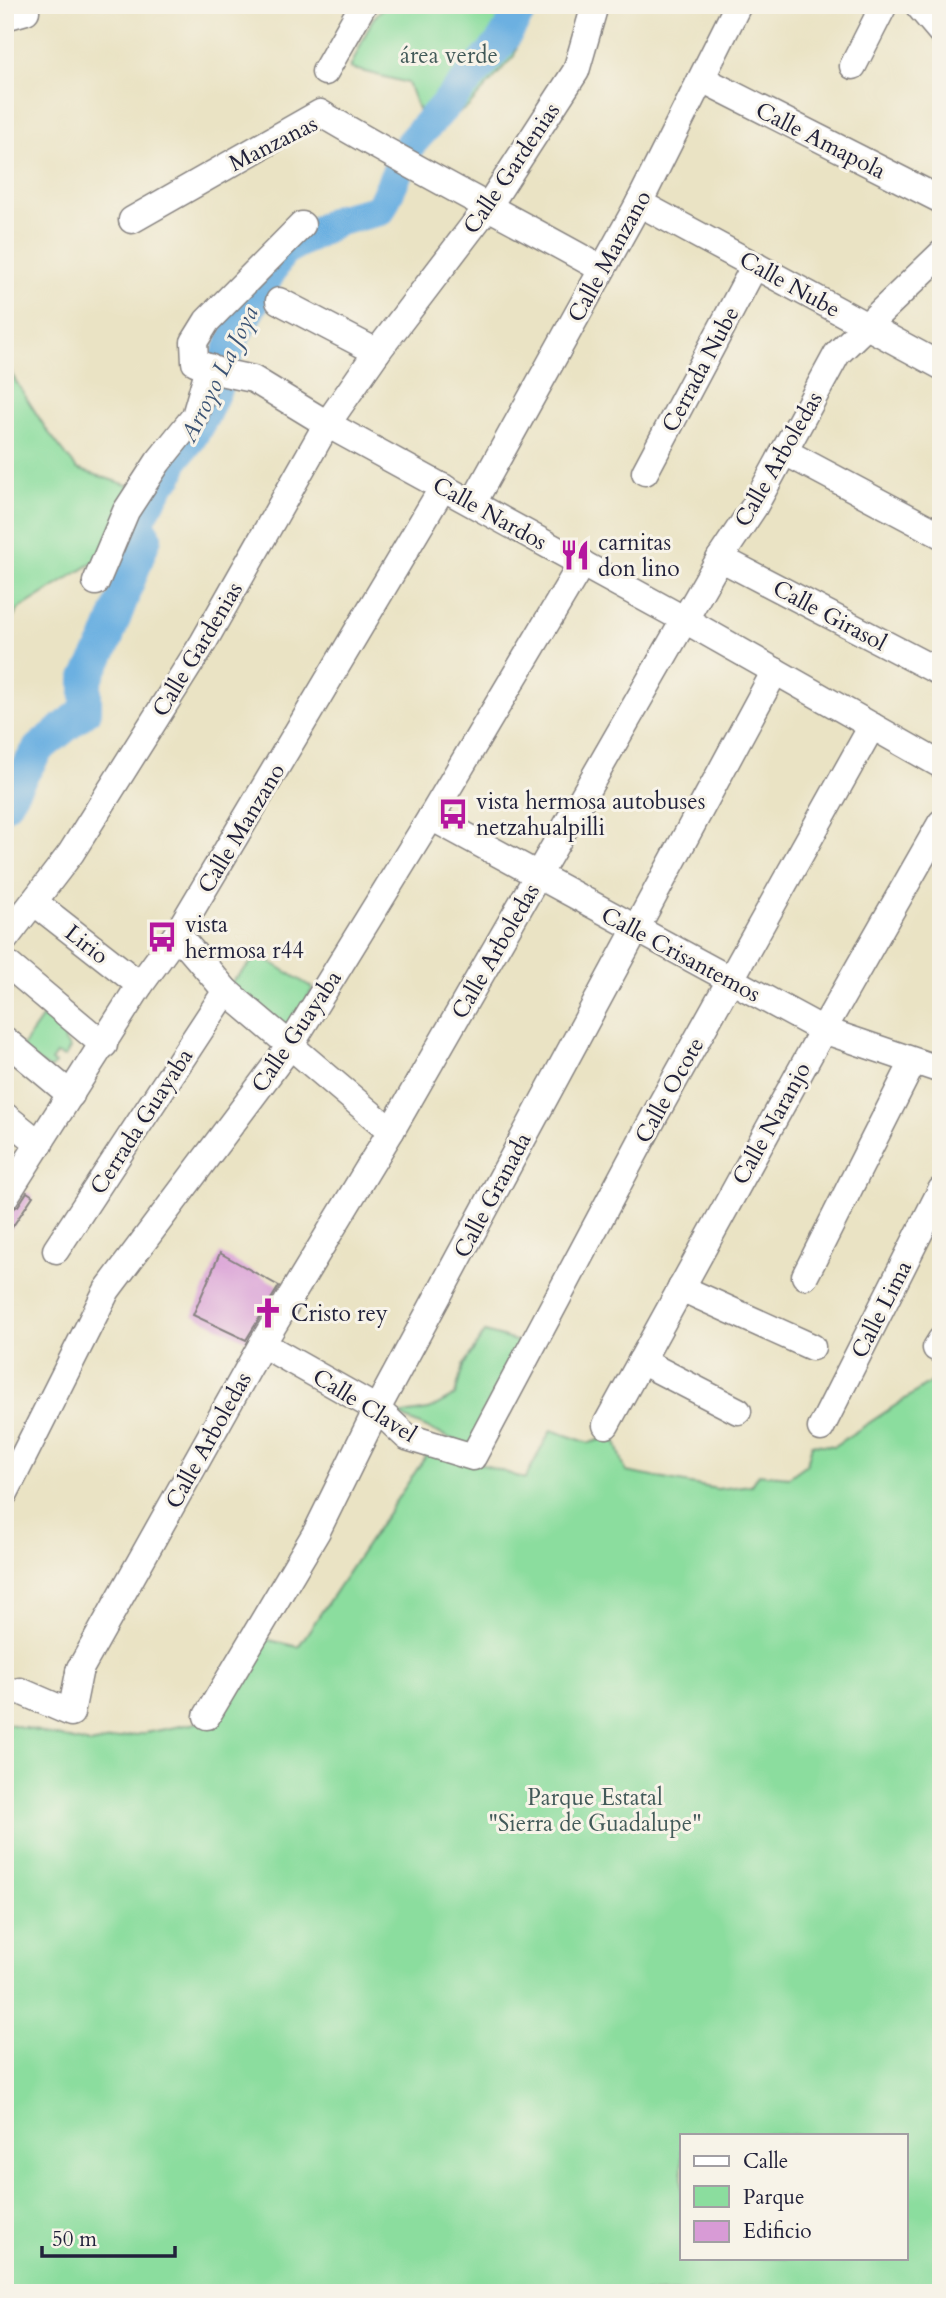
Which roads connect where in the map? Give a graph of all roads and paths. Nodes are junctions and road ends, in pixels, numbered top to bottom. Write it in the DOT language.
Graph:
graph roads {
  1 [pos="363,5"];
  2 [pos="595,5"];
  3 [pos="738,5"];
  4 [pos="884,5"];
  5 [pos="918,5"];
  6 [pos="941,32"];
  7 [pos="853,66"];
  8 [pos="325,72"];
  9 [pos="702,79"];
  10 [pos="941,201"];
  11 [pos="639,203"];
  12 [pos="489,205"];
  13 [pos="132,220"];
  14 [pos="302,225"];
  15 [pos="941,254"];
  16 [pos="755,265"];
  17 [pos="601,269"];
  18 [pos="279,301"];
  19 [pos="866,326"];
  20 [pos="377,352"];
  21 [pos="941,366"];
  22 [pos="214,370"];
  23 [pos="327,424"];
  24 [pos="785,452"];
  25 [pos="645,472"];
  26 [pos="443,487"];
  27 [pos="473,503"];
  28 [pos="941,535"];
  29 [pos="720,558"];
  30 [pos="582,563"];
  31 [pos="96,582"];
  32 [pos="685,620"];
  33 [pos="775,671"];
  34 [pos="941,673"];
  35 [pos="872,726"];
  36 [pos="941,765"];
  37 [pos="431,817"];
  38 [pos="941,823"];
  39 [pos="539,876"];
  40 [pos="34,902"];
  41 [pos="635,929"];
  42 [pos="177,934"];
  43 [pos="5,939"];
  44 [pos="5,962"];
  45 [pos="730,980"];
  46 [pos="140,985"];
  47 [pos="226,991"];
  48 [pos="823,1030"];
  49 [pos="5,1040"];
  50 [pos="103,1045"];
  51 [pos="290,1046"];
  52 [pos="913,1062"];
  53 [pos="941,1070"];
  54 [pos="71,1095"];
  55 [pos="5,1116"];
  56 [pos="391,1131"];
  57 [pos="40,1144"];
  58 [pos="941,1190"];
  59 [pos="5,1197"];
  60 [pos="56,1251"];
  61 [pos="805,1276"];
  62 [pos="681,1288"];
  63 [pos="262,1344"];
  64 [pos="812,1347"];
  65 [pos="641,1361"];
  66 [pos="377,1409"];
  67 [pos="738,1411"];
  68 [pos="606,1425"];
  69 [pos="821,1428"];
  70 [pos="473,1458"];
  71 [pos="5,1493"];
  72 [pos="20,1690"];
  73 [pos="207,1716"];
  1 -- 8 [label="street"];
  2 -- 12 [label="street, Calle Gardenias"];
  3 -- 9 [label="street, Calle Manzano"];
  4 -- 7 [label="street"];
  5 -- 6 [label="street"];
  9 -- 10 [label="street, Calle Amapola"];
  9 -- 11 [label="street, Calle Manzano"];
  11 -- 16 [label="street, Calle Nube"];
  11 -- 17 [label="street, Calle Manzano"];
  12 -- 13 [label="street, Manzanas"];
  12 -- 17 [label="street"];
  12 -- 20 [label="street, Calle Gardenias"];
  14 -- 22 [label="street"];
  15 -- 19 [label="street, Calle Arboledas"];
  16 -- 19 [label="street, Calle Nube"];
  16 -- 25 [label="street, Cerrada Nube"];
  17 -- 27 [label="street, Calle Manzano"];
  18 -- 20 [label="street"];
  19 -- 21 [label="street, Calle Nube"];
  19 -- 24 [label="street, Calle Arboledas"];
  20 -- 23 [label="street, Calle Gardenias"];
  22 -- 23 [label="street, Calle Nardos"];
  22 -- 31 [label="street"];
  23 -- 26 [label="street, Calle Nardos"];
  23 -- 40 [label="street, Calle Gardenias"];
  24 -- 28 [label="street"];
  24 -- 29 [label="street, Calle Arboledas"];
  26 -- 27 [label="street, Calle Nardos"];
  26 -- 42 [label="street, Calle Manzano"];
  27 -- 30 [label="street, Calle Nardos"];
  29 -- 32 [label="street, Calle Arboledas"];
  29 -- 34 [label="street, Calle Girasol"];
  30 -- 32 [label="street, Calle Nardos"];
  30 -- 37 [label="street, Calle Guayaba"];
  32 -- 33 [label="street, Calle Nardos"];
  32 -- 39 [label="street, Calle Arboledas"];
  33 -- 35 [label="street, Calle Nardos"];
  33 -- 41 [label="street, Calle Granada"];
  35 -- 36 [label="street, Calle Nardos"];
  35 -- 45 [label="street, Calle Ocote"];
  37 -- 39 [label="street, Calle Crisantemos"];
  37 -- 51 [label="street, Calle Guayaba"];
  38 -- 48 [label="street, Calle Naranjo"];
  39 -- 41 [label="street, Calle Crisantemos"];
  39 -- 56 [label="street, Calle Arboledas"];
  40 -- 43 [label="street, Calle Gardenias"];
  40 -- 46 [label="street, Lirio"];
  41 -- 45 [label="street, Calle Crisantemos"];
  41 -- 66 [label="street, Calle Granada"];
  42 -- 46 [label="street, Calle Manzano"];
  42 -- 47 [label="street"];
  44 -- 50 [label="street"];
  45 -- 48 [label="street, Calle Crisantemos"];
  45 -- 70 [label="street, Calle Ocote"];
  46 -- 50 [label="street, Calle Manzano"];
  47 -- 51 [label="street"];
  47 -- 60 [label="street, Cerrada Guayaba"];
  48 -- 52 [label="street, Calle Crisantemos"];
  48 -- 62 [label="street, Calle Naranjo"];
  49 -- 54 [label="street"];
  50 -- 54 [label="street, Calle Manzano"];
  51 -- 56 [label="street"];
  51 -- 71 [label="street, Calle Guayaba"];
  52 -- 53 [label="street, Calle Crisantemos"];
  52 -- 61 [label="street"];
  54 -- 57 [label="street, Calle Manzano"];
  55 -- 57 [label="street"];
  56 -- 63 [label="street, Calle Arboledas"];
  57 -- 59 [label="street, Calle Manzano"];
  58 -- 69 [label="street, Calle Lima"];
  62 -- 64 [label="street"];
  62 -- 65 [label="street, Calle Naranjo"];
  63 -- 66 [label="street, Calle Clavel"];
  63 -- 72 [label="street, Calle Arboledas"];
  65 -- 67 [label="street"];
  65 -- 68 [label="street, Calle Naranjo"];
  66 -- 70 [label="street, Calle Clavel"];
  66 -- 73 [label="street, Calle Granada"];
}
